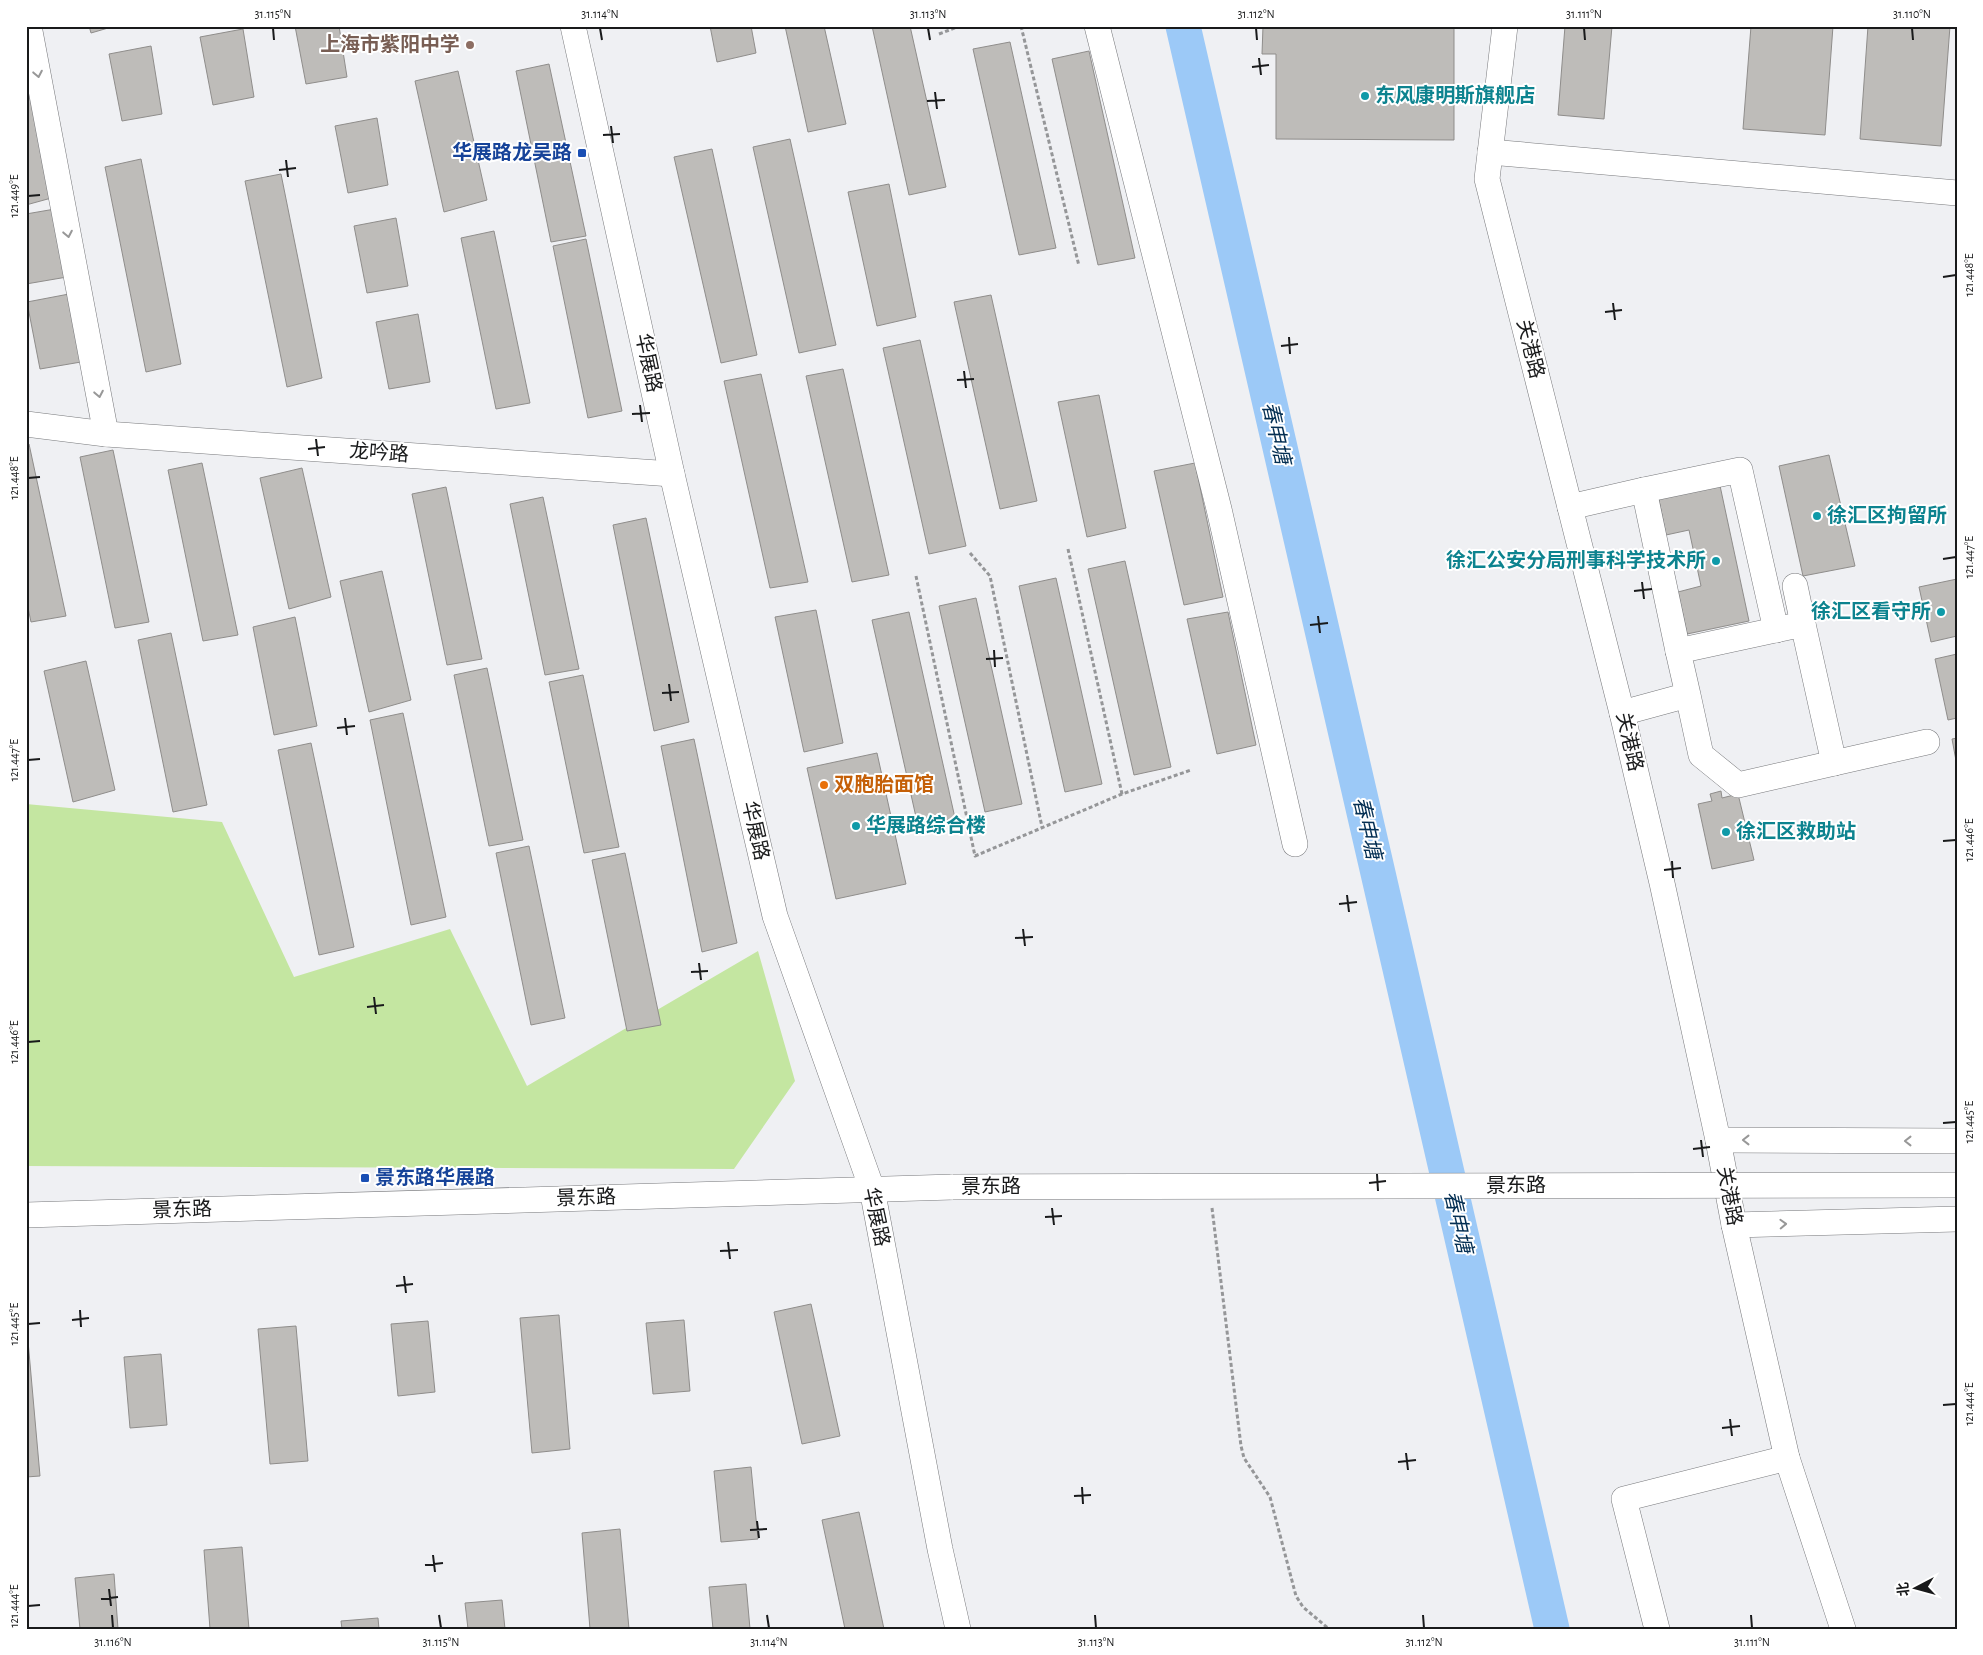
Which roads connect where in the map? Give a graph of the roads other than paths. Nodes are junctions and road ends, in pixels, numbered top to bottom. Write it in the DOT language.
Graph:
graph roads {
  1 [pos="29,26"];
  2 [pos="573,26"];
  3 [pos="1097,26"];
  4 [pos="1505,26"];
  5 [pos="1490,152"];
  6 [pos="1957,193"];
  7 [pos="26,424"];
  8 [pos="106,434"];
  9 [pos="672,474"];
  10 [pos="1644,490"];
  11 [pos="1570,507"];
  12 [pos="1796,586"];
  13 [pos="1803,624"];
  14 [pos="1776,630"];
  15 [pos="1678,651"];
  16 [pos="1688,695"];
  17 [pos="1622,713"];
  18 [pos="1927,742"];
  19 [pos="1834,763"];
  20 [pos="1295,844"];
  21 [pos="1718,1140"];
  22 [pos="1957,1141"];
  23 [pos="1957,1185"];
  24 [pos="872,1189"];
  25 [pos="26,1215"];
  26 [pos="1957,1218"];
  27 [pos="1734,1225"];
  28 [pos="1787,1458"];
  29 [pos="958,1629"];
  30 [pos="1657,1629"];
  31 [pos="1843,1629"];
  1 -- 8 [label="street, one-way"];
  2 -- 9 [label="street, 华展路"];
  3 -- 20 [label="street"];
  4 -- 5 [label="street, 关港路"];
  5 -- 6 [label="street"];
  5 -- 11 [label="street, 关港路"];
  7 -- 8 [label="street, 龙吟路"];
  8 -- 9 [label="street, 龙吟路"];
  9 -- 24 [label="street, 华展路"];
  10 -- 11 [label="street"];
  10 -- 14 [label="street"];
  10 -- 15 [label="street"];
  11 -- 17 [label="street, 关港路"];
  12 -- 13 [label="street"];
  13 -- 14 [label="street"];
  13 -- 19 [label="street"];
  14 -- 15 [label="street"];
  15 -- 16 [label="street"];
  16 -- 17 [label="street"];
  16 -- 19 [label="street"];
  17 -- 21 [label="street, 关港路"];
  18 -- 19 [label="street"];
  22 -- 21 [label="street, one-way"];
  21 -- 27 [label="street, 关港路"];
  23 -- 24 [label="street, 景东路, bridge"];
  24 -- 25 [label="street, 景东路"];
  24 -- 29 [label="street, 华展路"];
  27 -- 26 [label="street, one-way"];
  27 -- 28 [label="street, 关港路"];
  28 -- 30 [label="street"];
  28 -- 31 [label="street, 关港路"];
}
